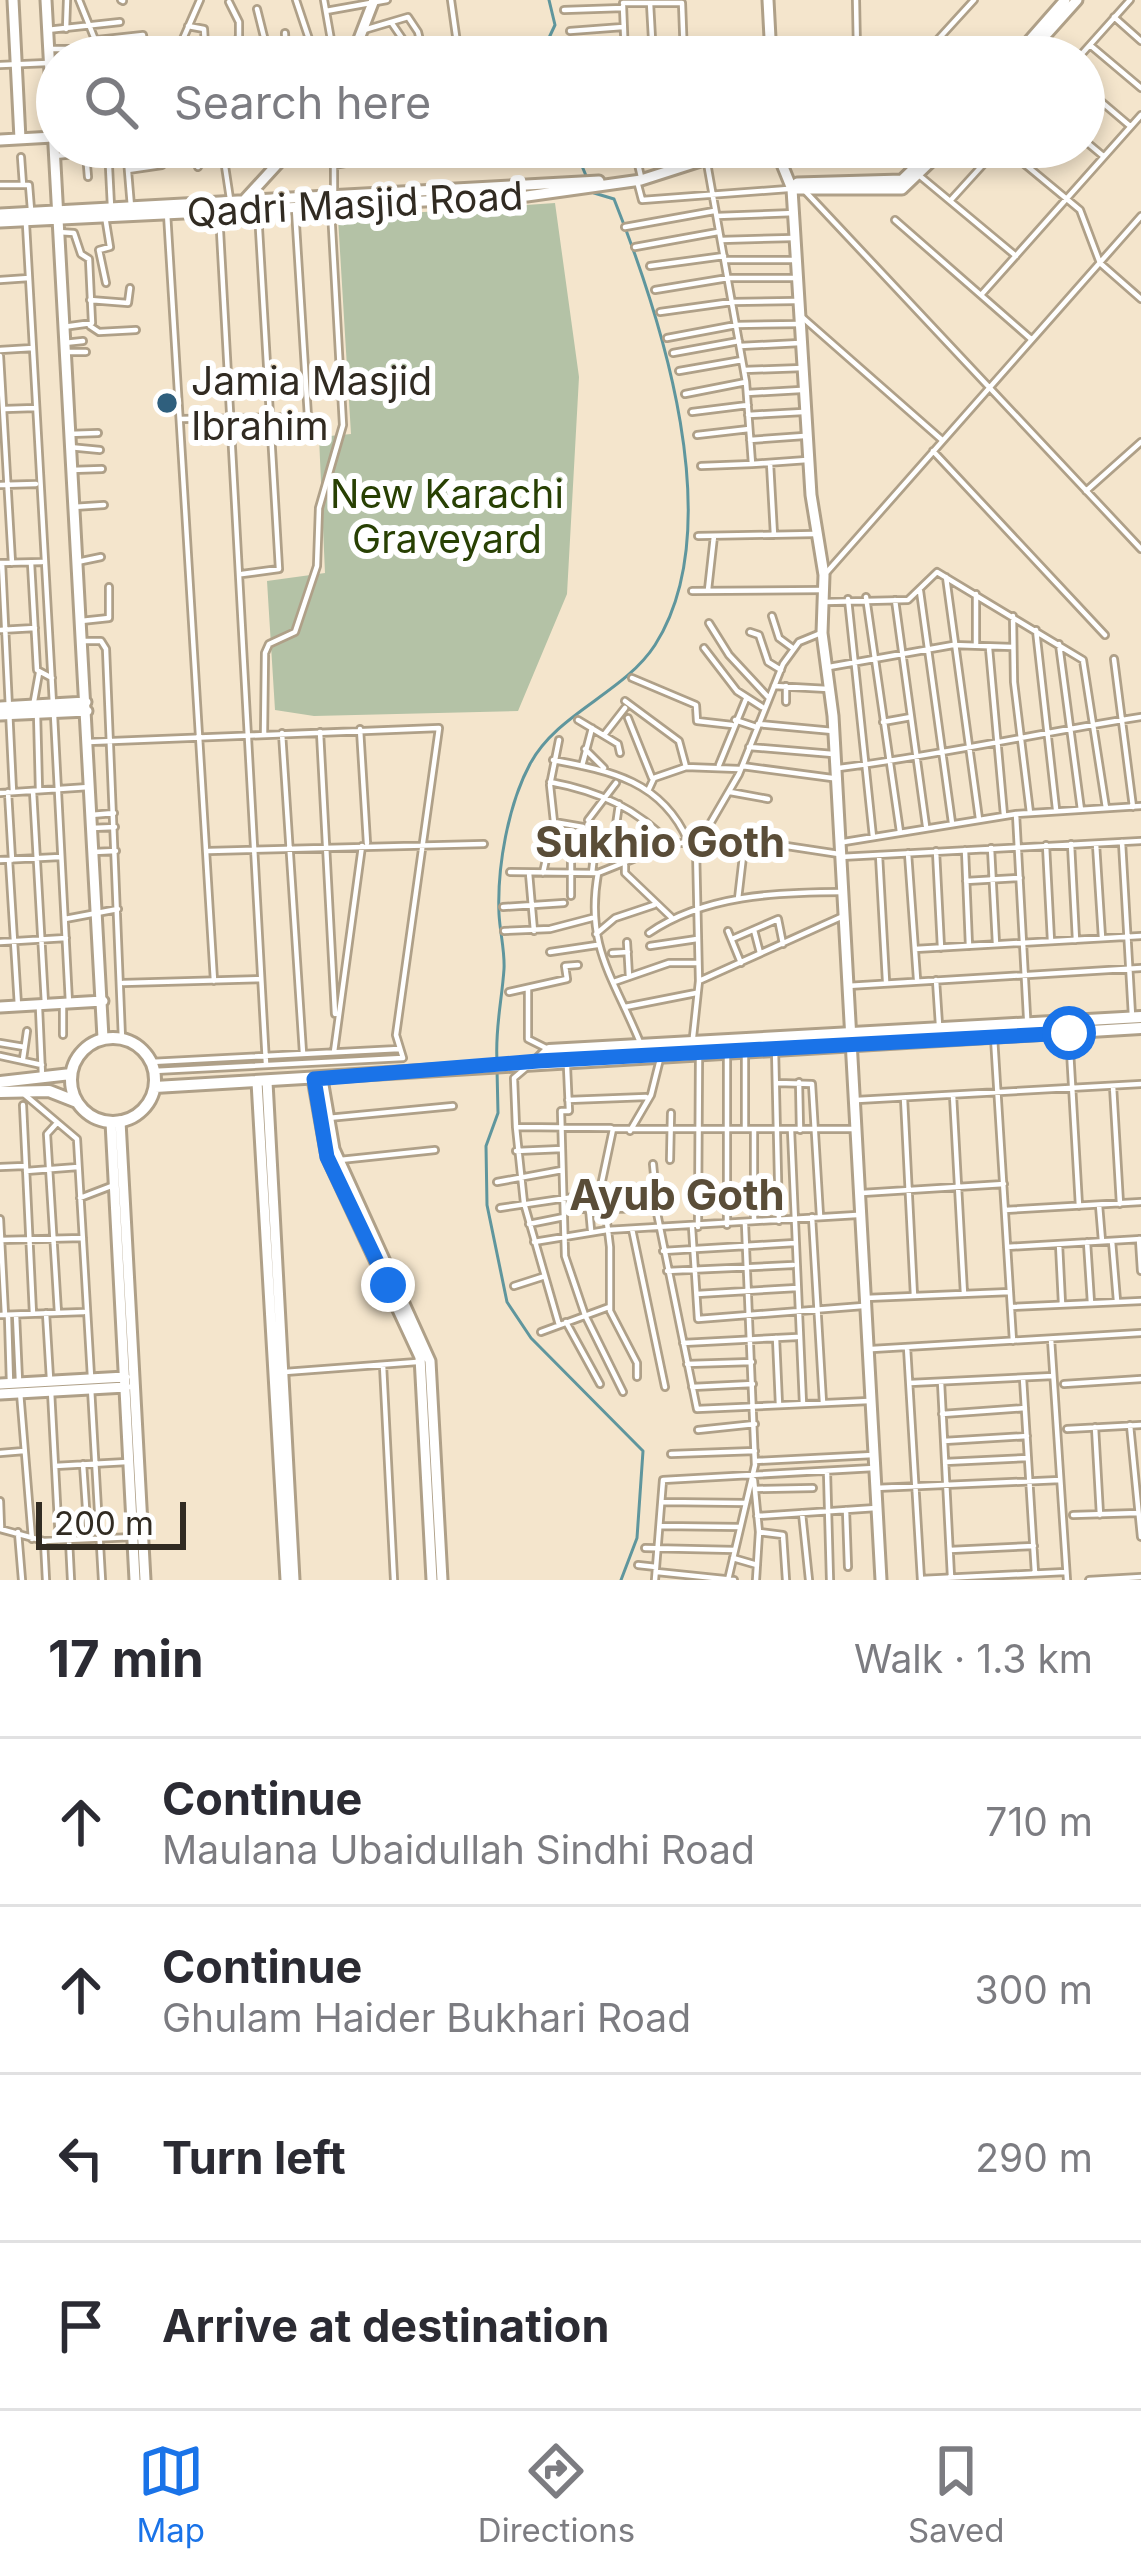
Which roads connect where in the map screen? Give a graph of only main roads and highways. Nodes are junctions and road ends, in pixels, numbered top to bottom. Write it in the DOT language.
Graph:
graph roads {
  1 [pos="1136,1017"];
  2 [pos="1141,1028"];
  3 [pos="1028,1030"];
  4 [pos="940,1035"];
  5 [pos="849,1040"];
  6 [pos="696,1048"];
  7 [pos="529,1064"];
  8 [pos="70,1074"];
  9 [pos="0,1082"];
  10 [pos="154,1087"];
  11 [pos="0,1092"];
  12 [pos="76,1102"];
  1 -- 3 [label="main road"];
  2 -- 3 [label="main road"];
  3 -- 4 [label="main road"];
  3 -- 4 [label="main road"];
  4 -- 5 [label="main road"];
  5 -- 6 [label="main road"];
  5 -- 6 [label="main road"];
  6 -- 7 [label="main road"];
  6 -- 7 [label="main road"];
  7 -- 10 [label="main road"];
  8 -- 9 [label="main road"];
  8 -- 10 [label="main road"];
  8 -- 12 [label="main road"];
  10 -- 12 [label="main road"];
  11 -- 12 [label="main road"];
}
